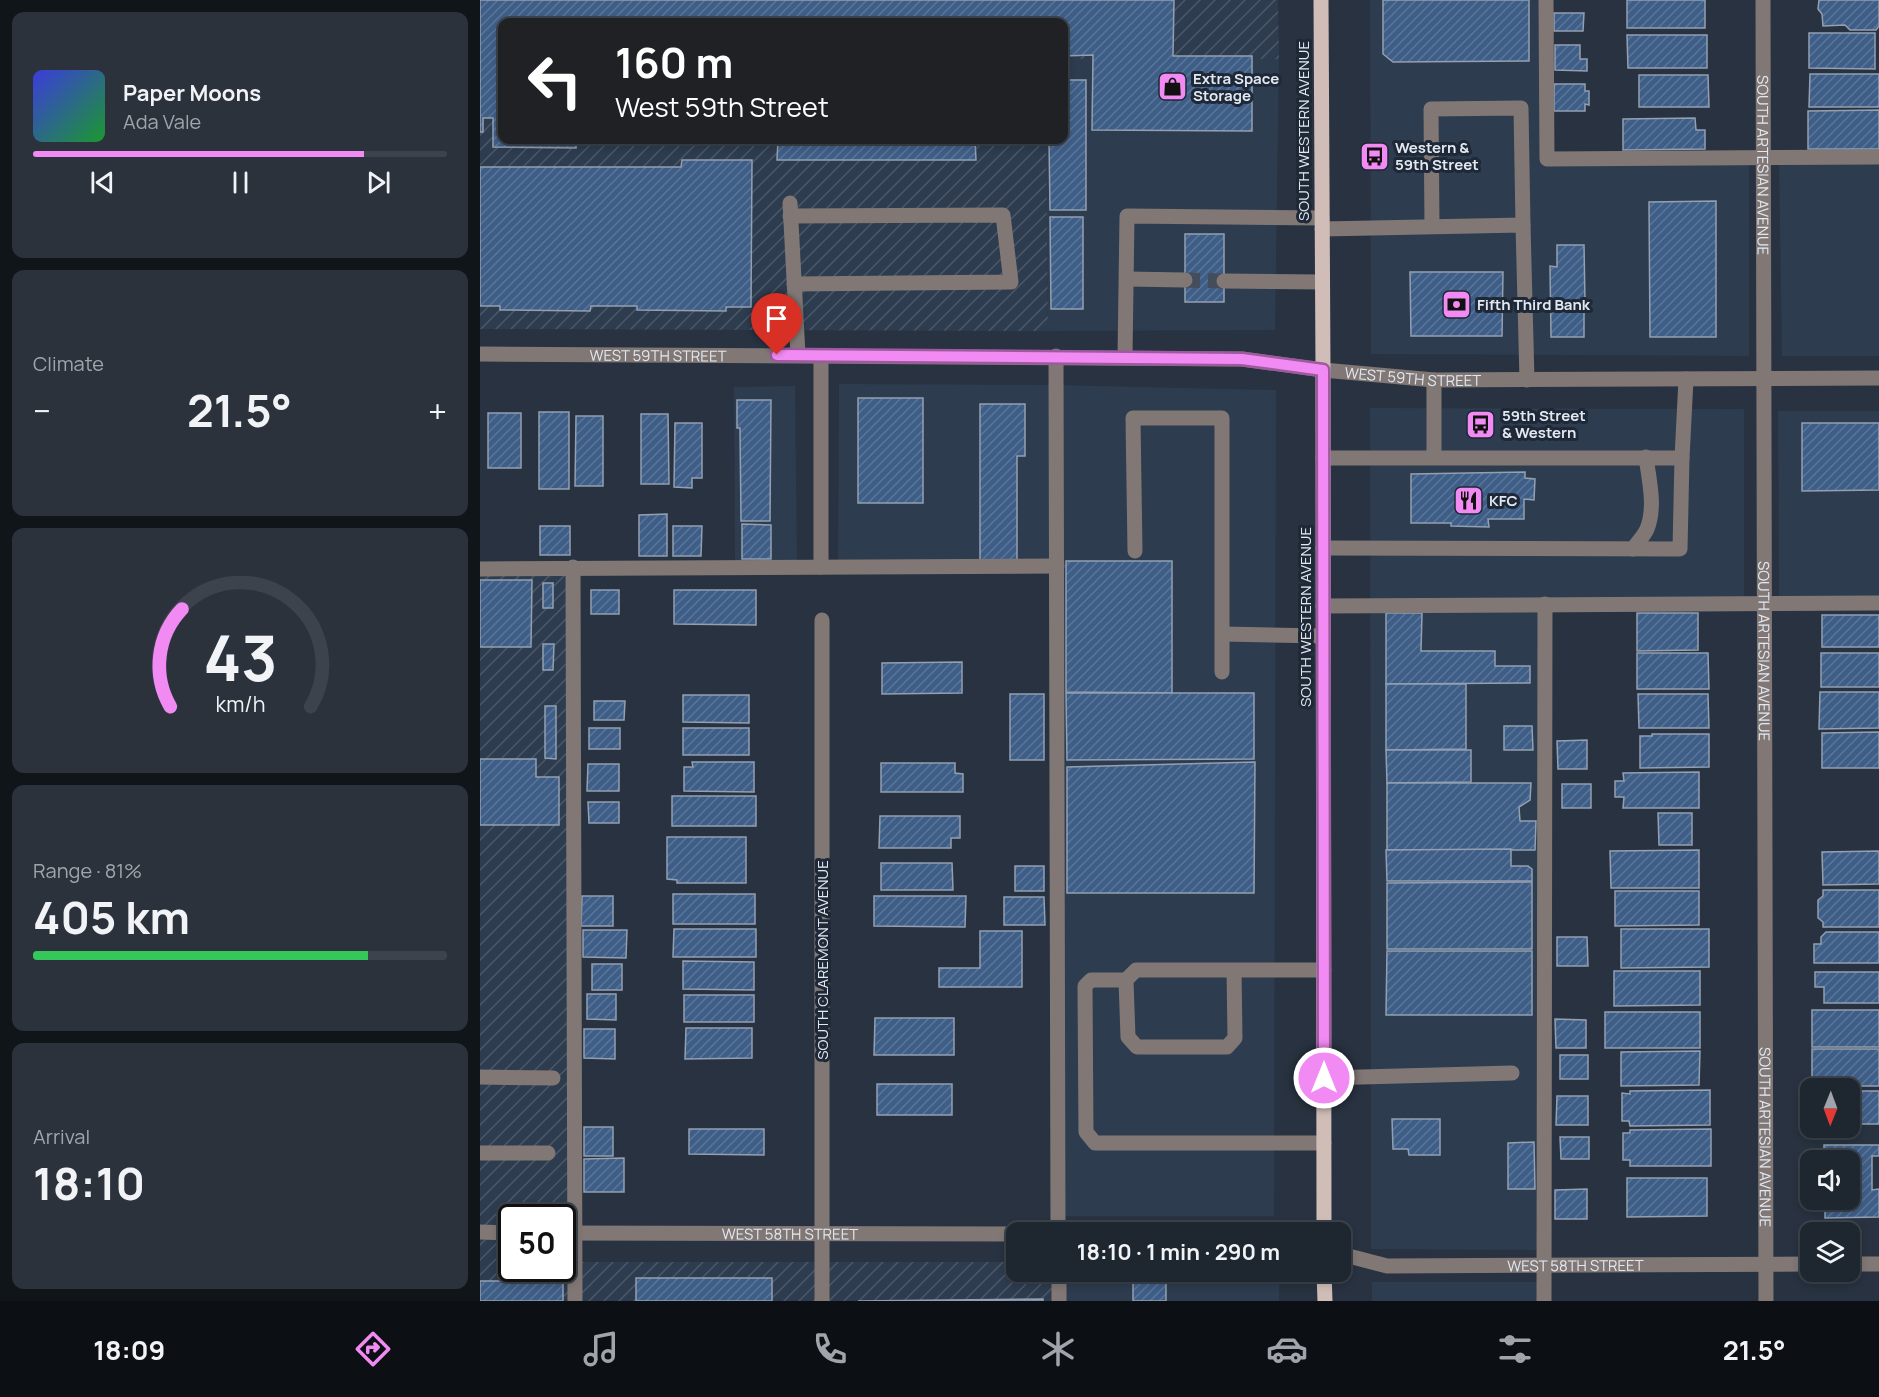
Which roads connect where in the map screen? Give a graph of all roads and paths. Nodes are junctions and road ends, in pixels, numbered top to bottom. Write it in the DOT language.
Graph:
graph roads {
  1 [pos="1321,0"];
  2 [pos="1546,0"];
  3 [pos="1763,0"];
  4 [pos="1879,157"];
  5 [pos="1764,158"];
  6 [pos="1322,223"];
  7 [pos="1523,225"];
  8 [pos="1432,226"];
  9 [pos="1127,279"];
  10 [pos="1185,280"];
  11 [pos="1224,281"];
  12 [pos="1322,282"];
  13 [pos="794,284"];
  14 [pos="480,354"];
  15 [pos="798,355"];
  16 [pos="821,356"];
  17 [pos="1056,356"];
  18 [pos="1125,357"];
  19 [pos="1323,370"];
  20 [pos="1879,378"];
  21 [pos="1686,379"];
  22 [pos="1764,379"];
  23 [pos="1434,380"];
  24 [pos="1527,380"];
  25 [pos="1434,457"];
  26 [pos="1646,457"];
  27 [pos="1323,458"];
  28 [pos="1682,458"];
  29 [pos="1323,548"];
  30 [pos="1633,549"];
  31 [pos="1135,551"];
  32 [pos="1057,566"];
  33 [pos="573,567"];
  34 [pos="821,567"];
  35 [pos="480,569"];
  36 [pos="1765,603"];
  37 [pos="1879,603"];
  38 [pos="1545,604"];
  39 [pos="1323,606"];
  40 [pos="822,620"];
  41 [pos="1223,634"];
  42 [pos="1323,636"];
  43 [pos="1222,672"];
  44 [pos="1234,970"];
  45 [pos="1324,970"];
  46 [pos="1126,980"];
  47 [pos="1512,1073"];
  48 [pos="480,1077"];
  49 [pos="553,1078"];
  50 [pos="1324,1078"];
  51 [pos="1324,1143"];
  52 [pos="480,1153"];
  53 [pos="548,1153"];
  54 [pos="569,1204"];
  55 [pos="1058,1222"];
  56 [pos="1324,1222"];
  57 [pos="480,1232"];
  58 [pos="498,1233"];
  59 [pos="576,1233"];
  60 [pos="822,1233"];
  61 [pos="1006,1234"];
  62 [pos="1351,1257"];
  63 [pos="1766,1264"];
  64 [pos="1800,1264"];
  65 [pos="1860,1264"];
  66 [pos="1879,1264"];
  67 [pos="1544,1265"];
  68 [pos="573,1282"];
  69 [pos="1059,1282"];
  70 [pos="1324,1282"];
  71 [pos="575,1301"];
  72 [pos="822,1301"];
  73 [pos="1059,1301"];
  74 [pos="1325,1301"];
  75 [pos="1544,1301"];
  76 [pos="1766,1301"];
  1 -- 6 [label="main road, SOUTH WESTERN AVENUE"];
  2 -- 5 [label="street"];
  3 -- 5 [label="street, SOUTH ARTESIAN AVENUE"];
  4 -- 5 [label="street"];
  5 -- 22 [label="street, SOUTH ARTESIAN AVENUE"];
  6 -- 8 [label="street"];
  6 -- 9 [label="street"];
  6 -- 12 [label="main road, SOUTH WESTERN AVENUE"];
  7 -- 8 [label="street"];
  7 -- 8 [label="street"];
  7 -- 24 [label="street"];
  9 -- 10 [label="street"];
  9 -- 18 [label="street"];
  11 -- 12 [label="street"];
  12 -- 19 [label="main road, SOUTH WESTERN AVENUE"];
  13 -- 13 [label="street"];
  13 -- 15 [label="street"];
  14 -- 15 [label="street, WEST 59TH STREET"];
  15 -- 16 [label="street, WEST 59TH STREET"];
  16 -- 17 [label="street, WEST 59TH STREET"];
  16 -- 34 [label="street"];
  17 -- 18 [label="street, WEST 59TH STREET"];
  17 -- 32 [label="street"];
  18 -- 19 [label="street, WEST 59TH STREET"];
  19 -- 23 [label="street, WEST 59TH STREET"];
  19 -- 27 [label="main road, SOUTH WESTERN AVENUE"];
  20 -- 22 [label="street, WEST 59TH STREET"];
  21 -- 22 [label="street, WEST 59TH STREET"];
  21 -- 24 [label="street, WEST 59TH STREET"];
  21 -- 28 [label="street"];
  22 -- 36 [label="street, SOUTH ARTESIAN AVENUE"];
  23 -- 24 [label="street, WEST 59TH STREET"];
  23 -- 25 [label="street"];
  25 -- 26 [label="street"];
  25 -- 27 [label="street"];
  26 -- 28 [label="street"];
  26 -- 30 [label="street"];
  27 -- 29 [label="main road, SOUTH WESTERN AVENUE"];
  28 -- 30 [label="street"];
  29 -- 30 [label="street"];
  29 -- 39 [label="main road, SOUTH WESTERN AVENUE"];
  31 -- 41 [label="street"];
  32 -- 34 [label="street"];
  32 -- 55 [label="street"];
  33 -- 34 [label="street"];
  33 -- 35 [label="street"];
  33 -- 54 [label="street"];
  36 -- 37 [label="street"];
  36 -- 38 [label="street"];
  36 -- 63 [label="street, SOUTH ARTESIAN AVENUE"];
  38 -- 39 [label="street"];
  38 -- 67 [label="street"];
  39 -- 42 [label="main road, SOUTH WESTERN AVENUE"];
  40 -- 60 [label="street, SOUTH CLAREMONT AVENUE"];
  41 -- 42 [label="street"];
  41 -- 43 [label="street"];
  42 -- 45 [label="main road, SOUTH WESTERN AVENUE"];
  44 -- 45 [label="street"];
  44 -- 46 [label="street"];
  44 -- 46 [label="street"];
  45 -- 50 [label="main road, SOUTH WESTERN AVENUE"];
  46 -- 51 [label="street"];
  47 -- 50 [label="street"];
  48 -- 49 [label="street"];
  50 -- 51 [label="main road, SOUTH WESTERN AVENUE"];
  51 -- 56 [label="main road, SOUTH WESTERN AVENUE"];
  52 -- 53 [label="street"];
  57 -- 58 [label="street"];
  59 -- 60 [label="street, WEST 58TH STREET"];
  60 -- 61 [label="street, WEST 58TH STREET"];
  60 -- 72 [label="street, SOUTH CLAREMONT AVENUE"];
  62 -- 67 [label="street, WEST 58TH STREET"];
  63 -- 64 [label="street, WEST 58TH STREET"];
  63 -- 67 [label="street, WEST 58TH STREET"];
  63 -- 76 [label="street, SOUTH ARTESIAN AVENUE"];
  65 -- 66 [label="street"];
  67 -- 75 [label="street"];
  68 -- 71 [label="street"];
  69 -- 73 [label="street"];
  70 -- 74 [label="main road"];
}
